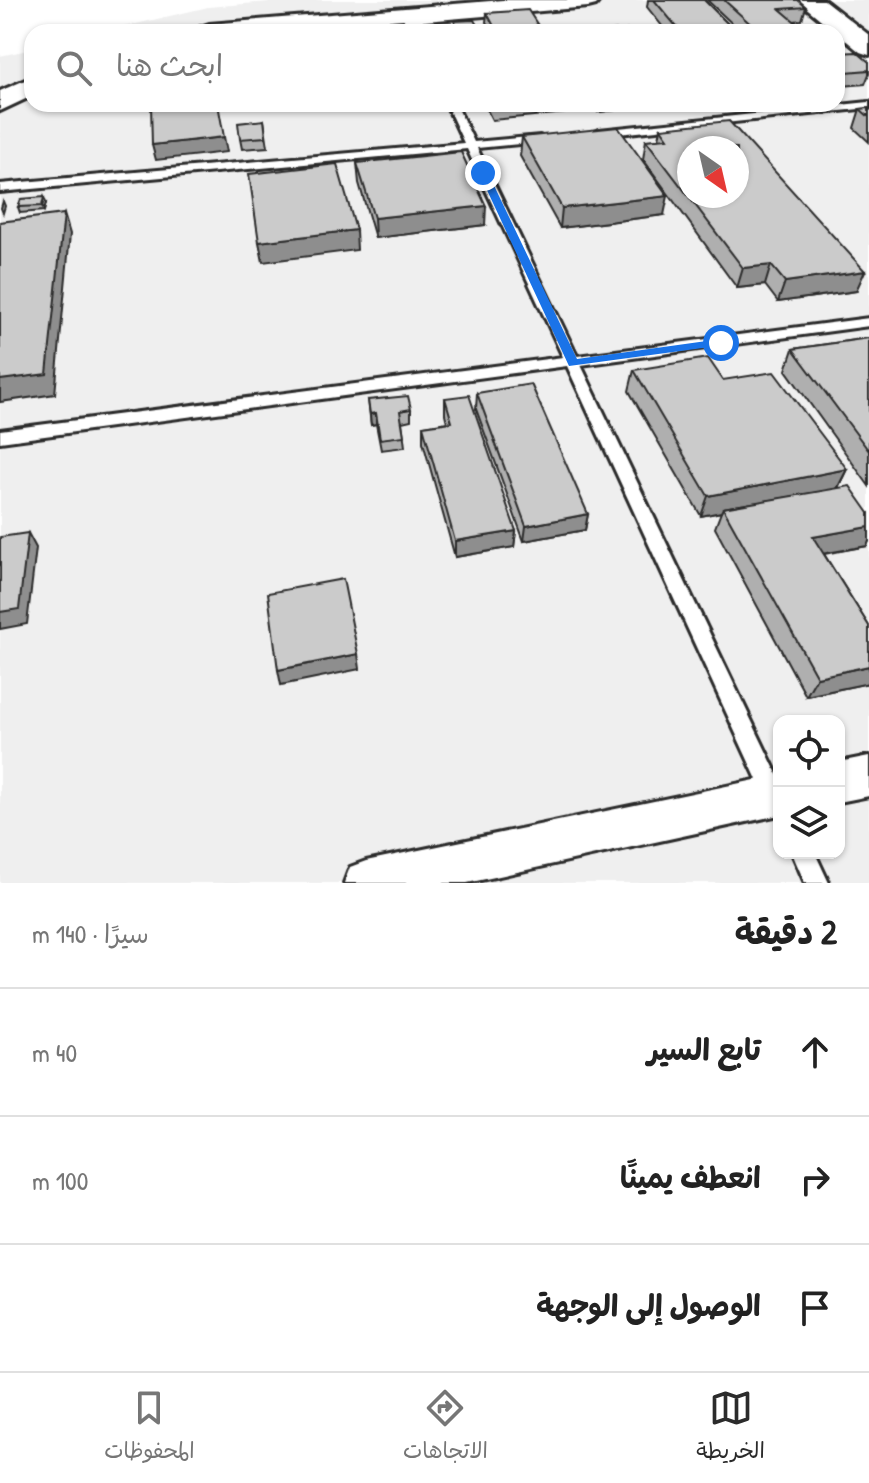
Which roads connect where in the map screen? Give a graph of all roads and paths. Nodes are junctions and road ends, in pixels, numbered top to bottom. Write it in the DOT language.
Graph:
graph roads {
  1 [pos="588,0"];
  2 [pos="809,0"];
  3 [pos="413,22"];
  4 [pos="372,24"];
  5 [pos="840,24"];
  6 [pos="845,28"];
  7 [pos="869,47"];
  8 [pos="24,90"];
  9 [pos="0,103"];
  10 [pos="869,105"];
  11 [pos="845,107"];
  12 [pos="455,112"];
  13 [pos="800,112"];
  14 [pos="593,133"];
  15 [pos="547,138"];
  16 [pos="471,146"];
  17 [pos="0,188"];
  18 [pos="869,322"];
  19 [pos="573,363"];
  20 [pos="0,436"];
  21 [pos="869,776"];
  22 [pos="845,781"];
  23 [pos="773,787"];
  24 [pos="773,799"];
  25 [pos="806,859"];
  26 [pos="366,883"];
  27 [pos="817,883"];
  1 -- 3 [label="street"];
  2 -- 5 [label="street"];
  3 -- 4 [label="street"];
  6 -- 7 [label="street"];
  8 -- 9 [label="street"];
  10 -- 11 [label="lane"];
  12 -- 16 [label="lane"];
  13 -- 14 [label="lane"];
  15 -- 16 [label="lane"];
  16 -- 17 [label="lane"];
  16 -- 19 [label="lane"];
  18 -- 19 [label="lane"];
  19 -- 20 [label="lane"];
  19 -- 23 [label="lane"];
  21 -- 22 [label="street"];
  24 -- 26 [label="street"];
  25 -- 27 [label="lane"];
}
